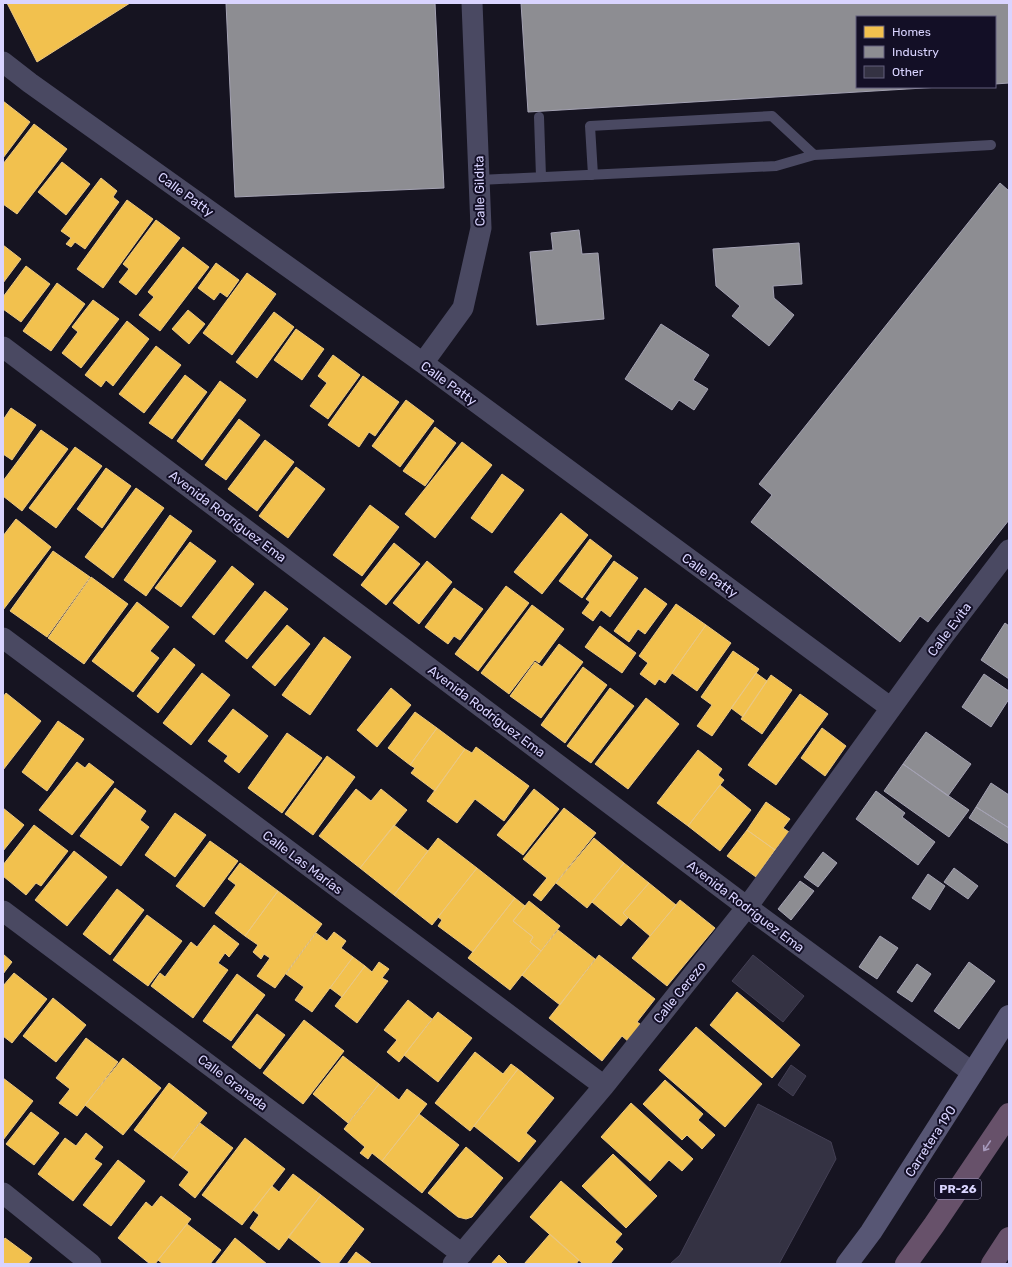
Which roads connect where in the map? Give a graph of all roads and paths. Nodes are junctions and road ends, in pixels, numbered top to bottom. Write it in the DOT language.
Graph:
graph roads {
  1 [pos="472,3"];
  2 [pos="3,62"];
  3 [pos="539,117"];
  4 [pos="991,145"];
  5 [pos="814,155"];
  6 [pos="593,174"];
  7 [pos="542,177"];
  8 [pos="479,180"];
  9 [pos="3,347"];
  10 [pos="423,363"];
  11 [pos="1009,550"];
  12 [pos="3,638"];
  13 [pos="891,708"];
  14 [pos="748,907"];
  15 [pos="3,911"];
  16 [pos="1009,1016"];
  17 [pos="973,1073"];
  18 [pos="604,1086"];
  19 [pos="1009,1114"];
  20 [pos="3,1193"];
  21 [pos="1009,1238"];
  22 [pos="458,1259"];
  23 [pos="91,1264"];
  24 [pos="847,1264"];
  25 [pos="906,1264"];
  26 [pos="992,1264"];
  1 -- 8 [label="street, Calle Gildita"];
  2 -- 10 [label="street, Calle Patty"];
  3 -- 7 [label="lane"];
  4 -- 5 [label="lane"];
  5 -- 6 [label="lane"];
  5 -- 6 [label="lane"];
  6 -- 7 [label="lane"];
  7 -- 8 [label="lane"];
  8 -- 10 [label="street, Calle Gildita"];
  9 -- 14 [label="street, Avenida Rodríguez Ema"];
  10 -- 13 [label="street, Calle Patty"];
  11 -- 13 [label="street, Calle Evita"];
  12 -- 18 [label="street, Calle Las Marías"];
  13 -- 14 [label="street, Calle Cerezo"];
  14 -- 17 [label="street, Avenida Rodríguez Ema"];
  14 -- 18 [label="street, Calle Cerezo"];
  15 -- 22 [label="street, Calle Granada"];
  16 -- 17 [label="street, Carretera 190"];
  17 -- 24 [label="street, Carretera 190"];
  18 -- 22 [label="street, Calle Cerezo"];
  19 -- 25 [label="highway, PR-26, one-way"];
  20 -- 23 [label="street"];
  21 -- 26 [label="highway"];
}
